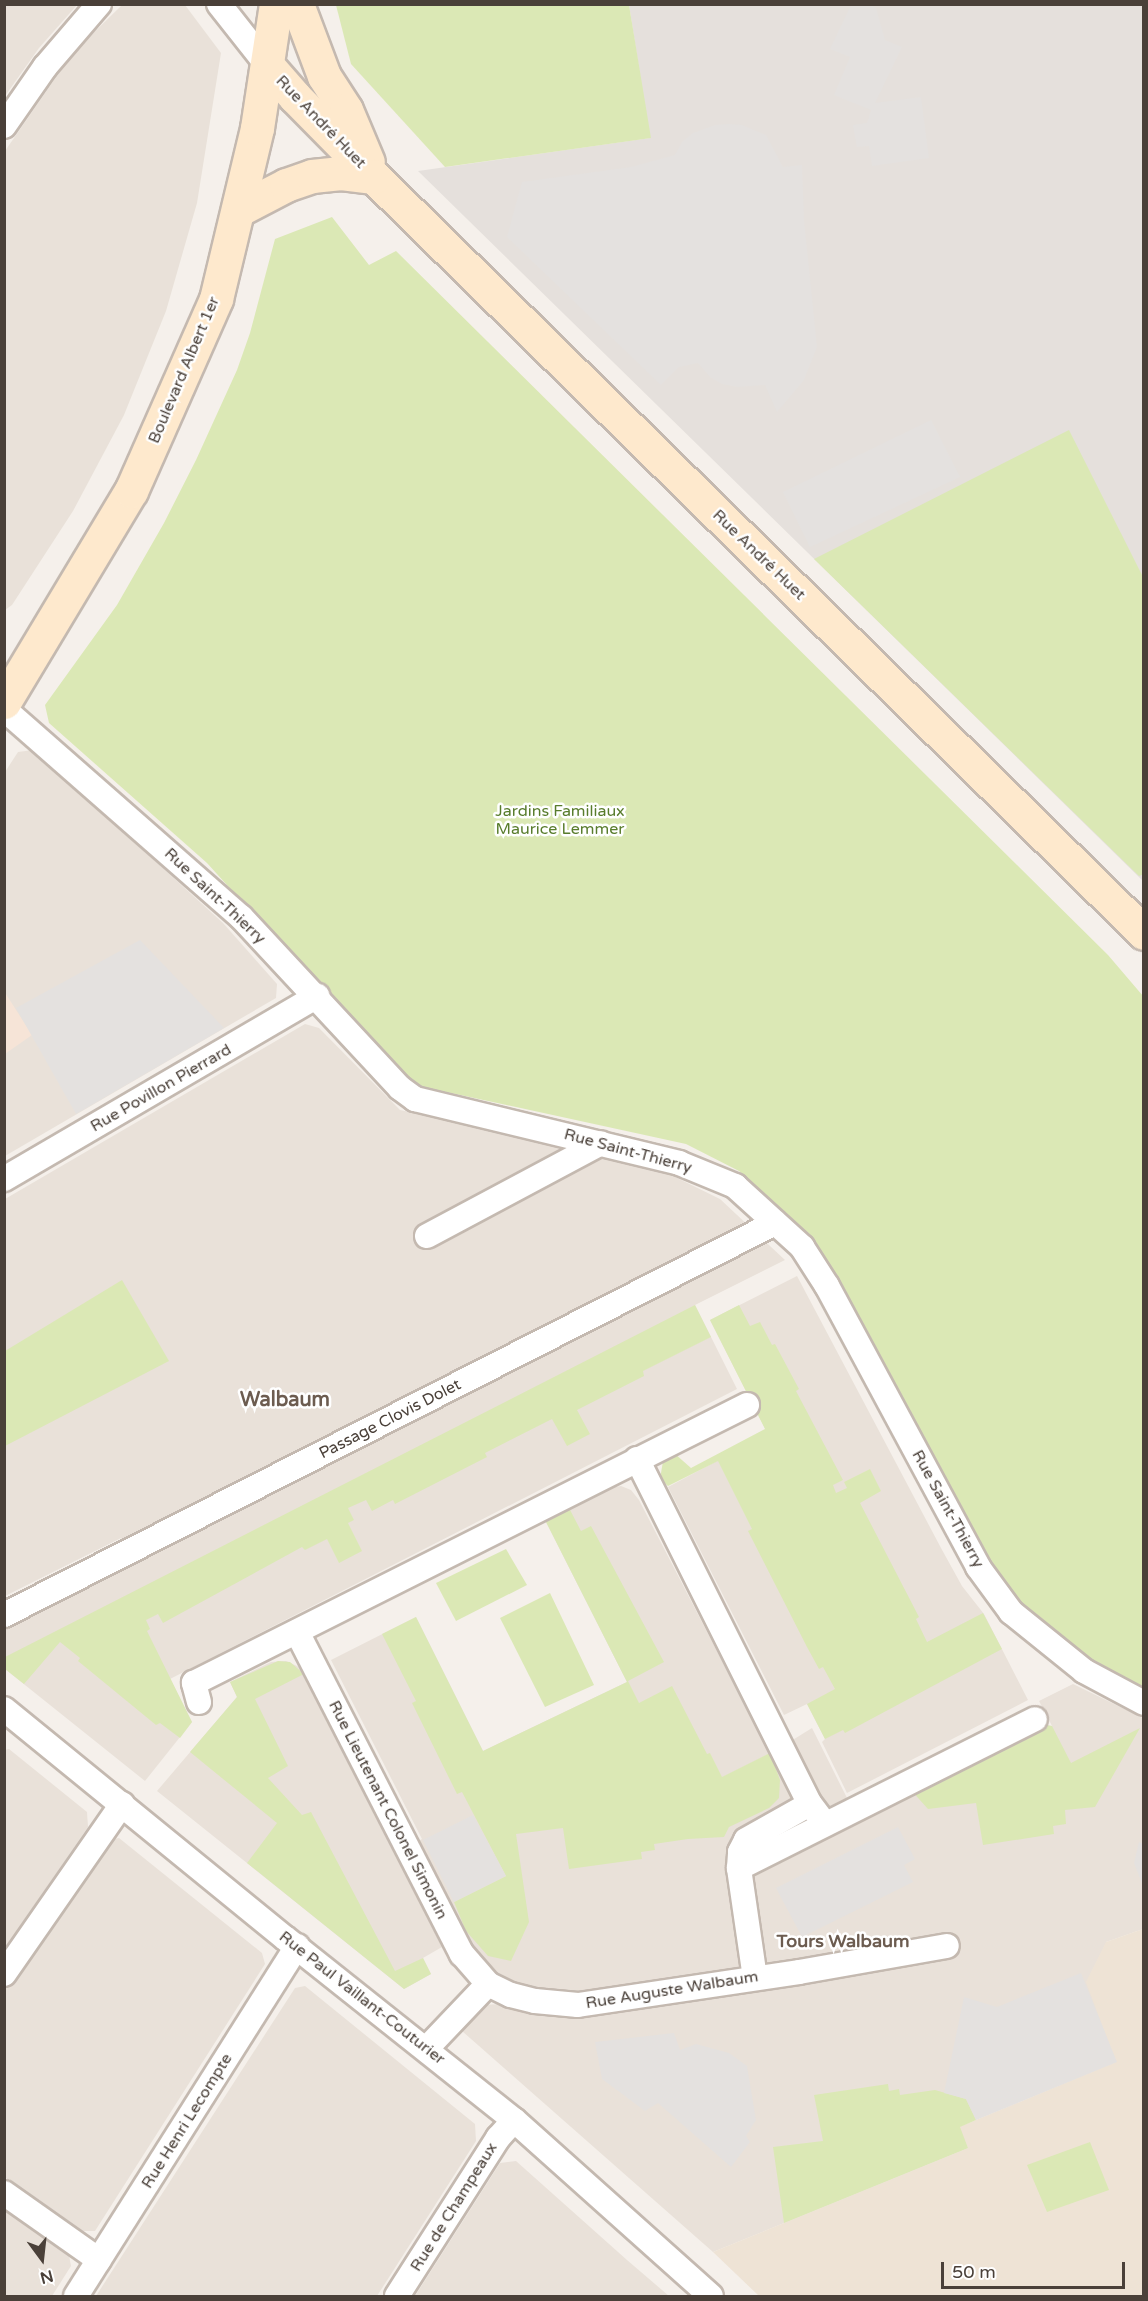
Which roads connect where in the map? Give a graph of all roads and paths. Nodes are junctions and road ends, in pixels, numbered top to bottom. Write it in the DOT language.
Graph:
graph roads {
  1 [pos="99,4"];
  2 [pos="219,4"];
  3 [pos="276,4"];
  4 [pos="297,4"];
  5 [pos="268,66"];
  6 [pos="4,126"];
  7 [pos="374,177"];
  8 [pos="238,210"];
  9 [pos="4,702"];
  10 [pos="4,709"];
  11 [pos="1143,933"];
  12 [pos="317,996"];
  13 [pos="602,1143"];
  14 [pos="4,1179"];
  15 [pos="775,1223"];
  16 [pos="427,1236"];
  17 [pos="747,1405"];
  18 [pos="637,1459"];
  19 [pos="4,1615"];
  20 [pos="297,1632"];
  21 [pos="199,1702"];
  22 [pos="1143,1703"];
  23 [pos="5,1709"];
  24 [pos="1035,1719"];
  25 [pos="122,1804"];
  26 [pos="810,1804"];
  27 [pos="825,1824"];
  28 [pos="739,1868"];
  29 [pos="297,1946"];
  30 [pos="947,1946"];
  31 [pos="4,1974"];
  32 [pos="755,1978"];
  33 [pos="488,1984"];
  34 [pos="427,2048"];
  35 [pos="514,2120"];
  36 [pos="4,2193"];
  37 [pos="99,2260"];
  38 [pos="76,2296"];
  39 [pos="398,2296"];
  40 [pos="711,2296"];
  1 -- 6 [label="street"];
  2 -- 5 [label="street"];
  3 -- 5 [label="street, Boulevard Albert 1er"];
  4 -- 7 [label="street"];
  5 -- 7 [label="street, Rue André Huet"];
  5 -- 8 [label="street, Boulevard Albert 1er"];
  7 -- 8 [label="street, Rue André Huet"];
  7 -- 11 [label="street, Rue André Huet"];
  8 -- 9 [label="street, Boulevard Albert 1er"];
  10 -- 12 [label="street, Rue Saint-Thierry"];
  12 -- 13 [label="street, Rue Saint-Thierry"];
  12 -- 14 [label="street, Rue Povillon Pierrard"];
  13 -- 15 [label="street, Rue Saint-Thierry"];
  13 -- 16 [label="street"];
  15 -- 19 [label="street, Passage Clovis Dolet"];
  15 -- 22 [label="street, Rue Saint-Thierry"];
  17 -- 18 [label="street"];
  18 -- 20 [label="street"];
  18 -- 26 [label="street"];
  20 -- 21 [label="street"];
  20 -- 33 [label="street, Rue Lieutenant Colonel Simonin"];
  23 -- 25 [label="street, Rue Paul Vaillant-Couturier"];
  24 -- 27 [label="street"];
  25 -- 29 [label="street, Rue Paul Vaillant-Couturier"];
  25 -- 31 [label="street"];
  26 -- 27 [label="street"];
  26 -- 28 [label="street"];
  27 -- 28 [label="street"];
  28 -- 32 [label="street"];
  29 -- 34 [label="street, Rue Paul Vaillant-Couturier"];
  29 -- 37 [label="street, Rue Henri Lecompte"];
  30 -- 32 [label="street, Rue Auguste Walbaum"];
  32 -- 33 [label="street, Rue Auguste Walbaum"];
  33 -- 34 [label="street"];
  34 -- 35 [label="street, Rue Paul Vaillant-Couturier"];
  35 -- 39 [label="street, Rue de Champeaux"];
  35 -- 40 [label="street, Rue Paul Vaillant-Couturier"];
  36 -- 37 [label="street"];
  37 -- 38 [label="street, Rue Henri Lecompte"];
}
